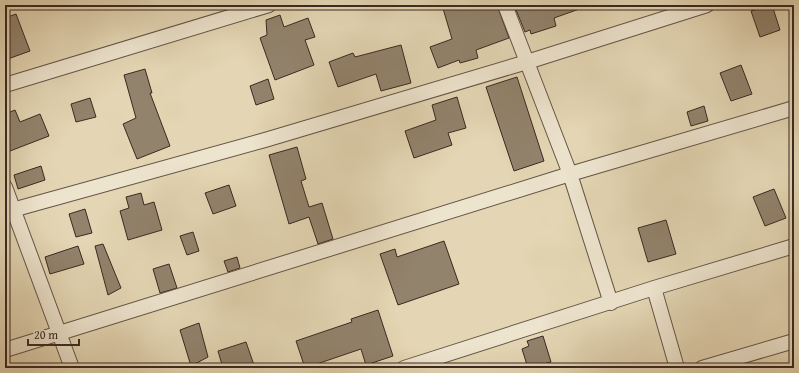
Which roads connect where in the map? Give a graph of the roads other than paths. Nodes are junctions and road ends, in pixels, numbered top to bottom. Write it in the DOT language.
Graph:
graph roads {
  1 [pos="269,5"];
  2 [pos="505,5"];
  3 [pos="707,5"];
  4 [pos="527,62"];
  5 [pos="5,85"];
  6 [pos="794,108"];
  7 [pos="570,174"];
  8 [pos="5,187"];
  9 [pos="9,210"];
  10 [pos="794,246"];
  11 [pos="654,288"];
  12 [pos="611,303"];
  13 [pos="59,333"];
  14 [pos="794,340"];
  15 [pos="5,350"];
  16 [pos="72,368"];
  17 [pos="404,368"];
  18 [pos="677,368"];
  19 [pos="702,368"];
  1 -- 5 [label="street"];
  2 -- 4 [label="street"];
  3 -- 4 [label="street"];
  4 -- 7 [label="street"];
  4 -- 9 [label="street"];
  6 -- 7 [label="street"];
  7 -- 12 [label="street"];
  7 -- 13 [label="street"];
  8 -- 9 [label="street"];
  9 -- 13 [label="street"];
  10 -- 11 [label="street"];
  11 -- 12 [label="street"];
  11 -- 18 [label="street"];
  12 -- 17 [label="street"];
  13 -- 15 [label="street"];
  13 -- 16 [label="street"];
  14 -- 19 [label="street"];
}
